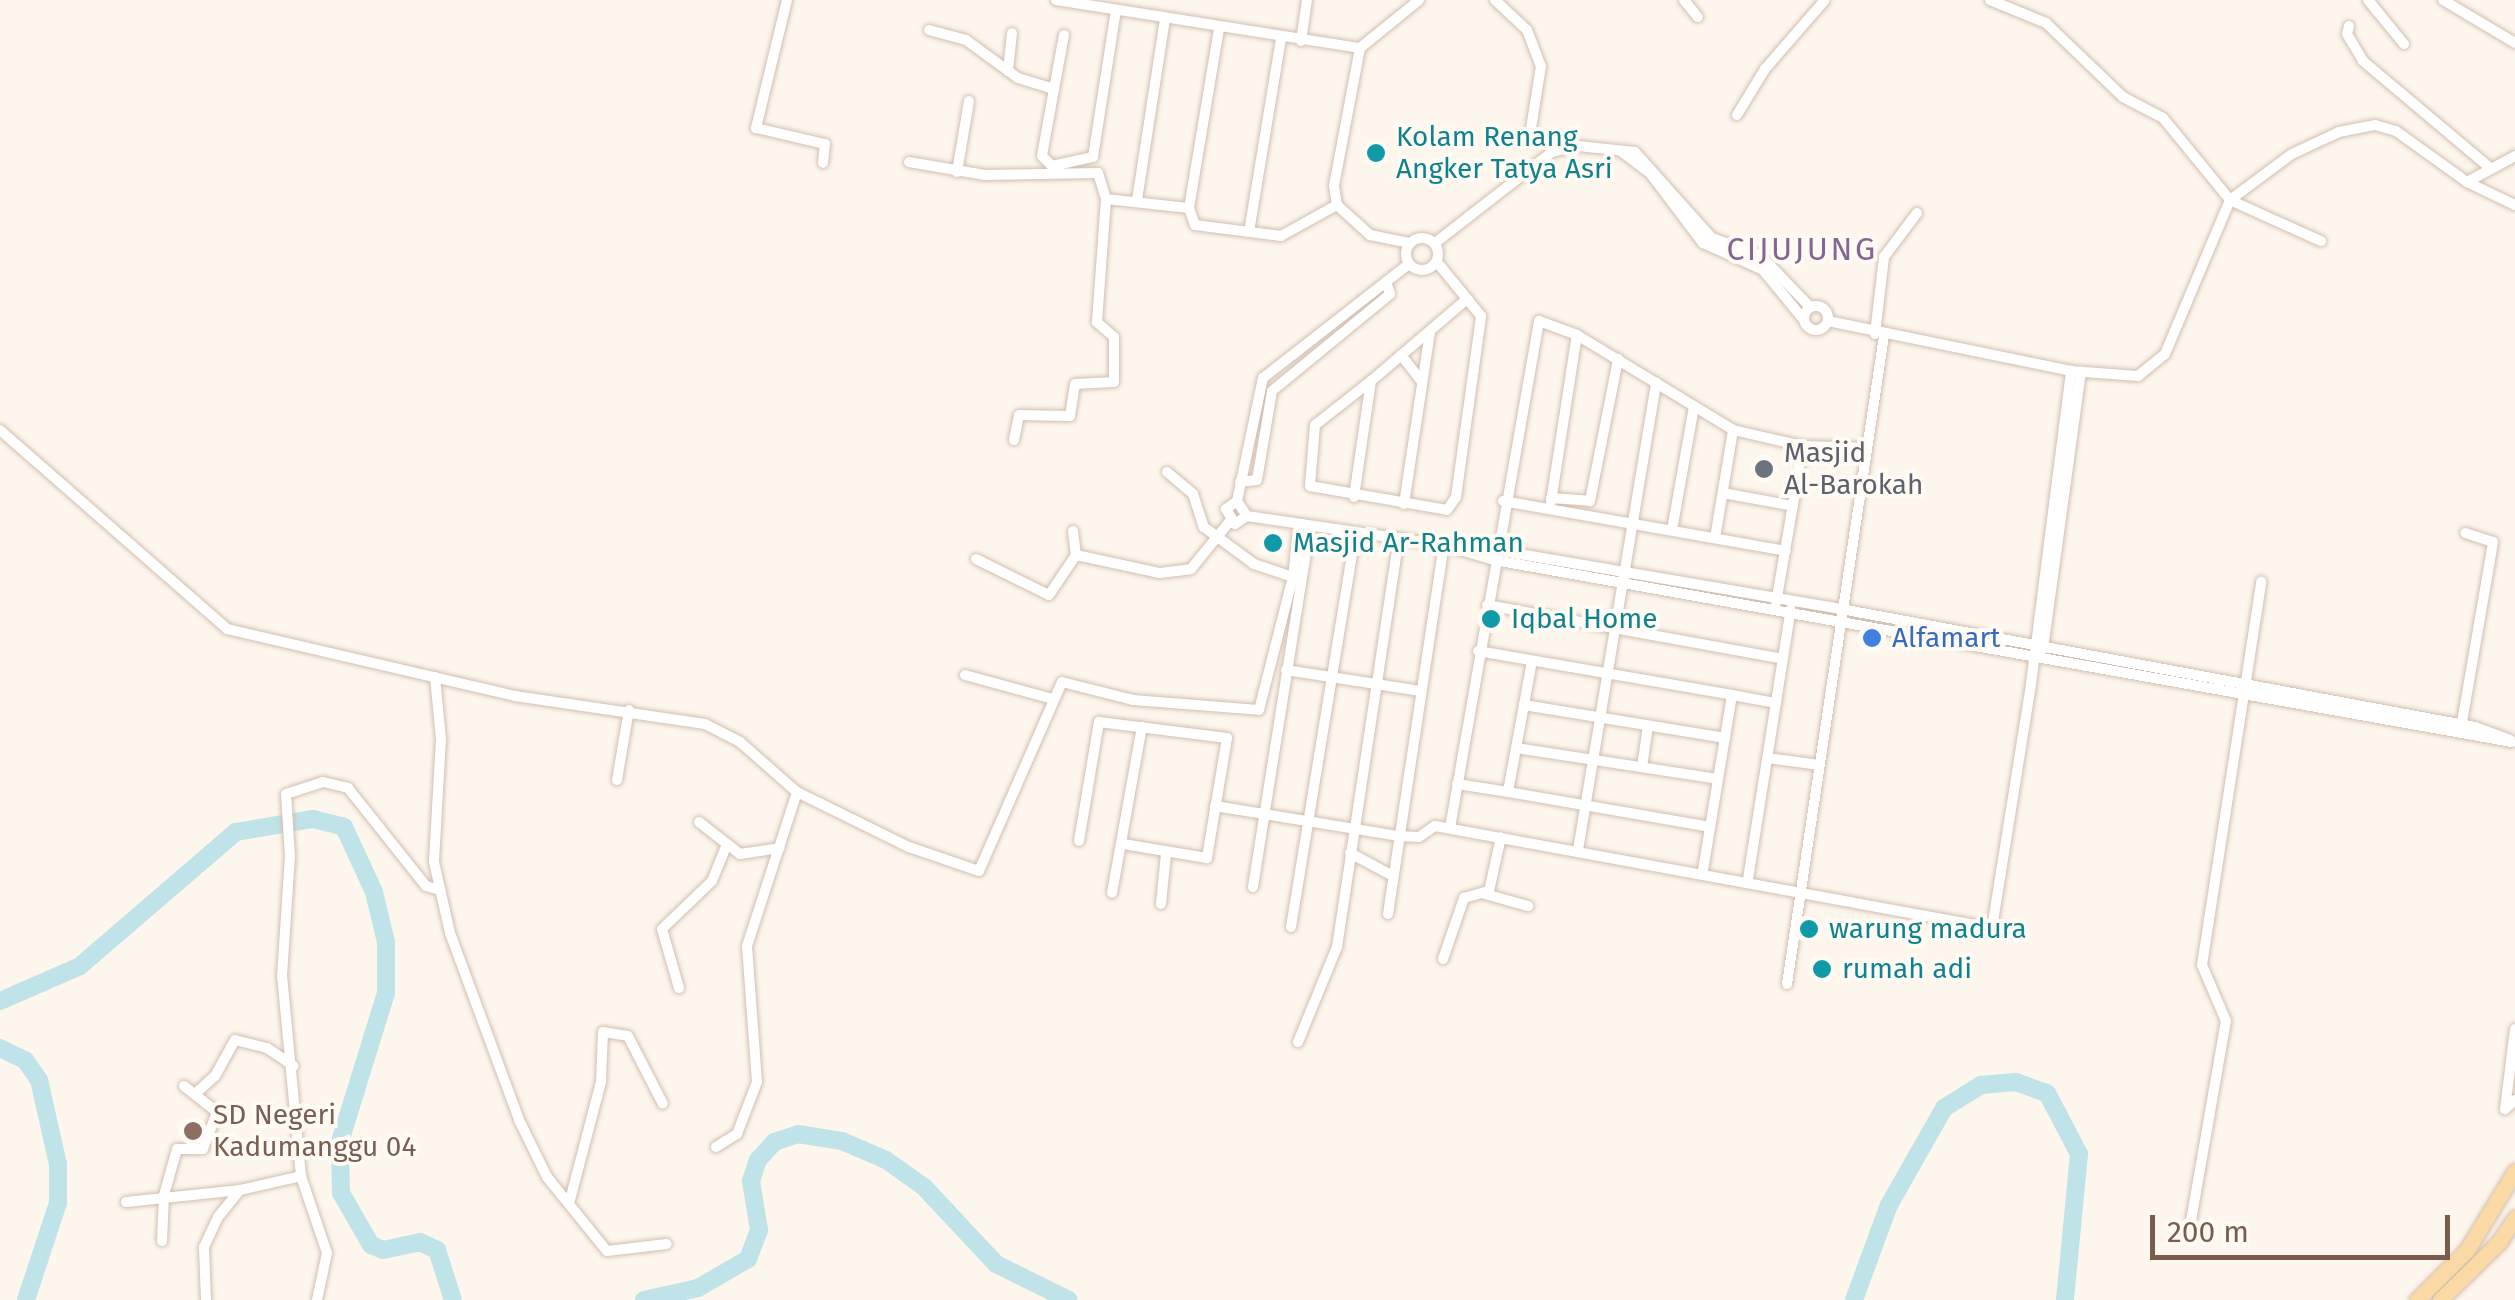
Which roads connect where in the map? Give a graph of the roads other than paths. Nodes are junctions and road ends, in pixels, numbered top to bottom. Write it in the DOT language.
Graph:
graph roads {
  1 [pos="787,0"];
  2 [pos="1056,0"];
  3 [pos="1307,0"];
  4 [pos="1419,0"];
  5 [pos="1495,0"];
  6 [pos="1684,0"];
  7 [pos="1824,0"];
  8 [pos="1990,0"];
  9 [pos="2368,0"];
  10 [pos="2444,0"];
  11 [pos="1116,10"];
  12 [pos="1698,17"];
  13 [pos="1165,19"];
  14 [pos="2350,26"];
  15 [pos="1219,28"];
  16 [pos="929,30"];
  17 [pos="1012,33"];
  18 [pos="1064,35"];
  19 [pos="1281,38"];
  20 [pos="1302,41"];
  21 [pos="2515,43"];
  22 [pos="2404,44"];
  23 [pos="1360,48"];
  24 [pos="1008,71"];
  25 [pos="1054,89"];
  26 [pos="968,101"];
  27 [pos="1736,115"];
  28 [pos="1570,146"];
  29 [pos="1620,151"];
  30 [pos="2515,156"];
  31 [pos="909,162"];
  32 [pos="824,164"];
  33 [pos="2488,170"];
  34 [pos="956,172"];
  35 [pos="2468,181"];
  36 [pos="1106,199"];
  37 [pos="1137,200"];
  38 [pos="2230,200"];
  39 [pos="1337,205"];
  40 [pos="2515,205"];
  41 [pos="1189,208"];
  42 [pos="1917,213"];
  43 [pos="1249,232"];
  44 [pos="2321,242"];
  45 [pos="1410,243"];
  46 [pos="1435,244"];
  47 [pos="1437,262"];
  48 [pos="1410,264"];
  49 [pos="1386,282"];
  50 [pos="1466,299"];
  51 [pos="1810,307"];
  52 [pos="1341,316"];
  53 [pos="1804,320"];
  54 [pos="1828,320"];
  55 [pos="1350,327"];
  56 [pos="1430,332"];
  57 [pos="1577,335"];
  58 [pos="1880,335"];
  59 [pos="1300,348"];
  60 [pos="1401,356"];
  61 [pos="1310,358"];
  62 [pos="1618,358"];
  63 [pos="2076,372"];
  64 [pos="1371,380"];
  65 [pos="1421,381"];
  66 [pos="1656,382"];
  67 [pos="1254,406"];
  68 [pos="1694,406"];
  69 [pos="1269,408"];
  70 [pos="0,430"];
  71 [pos="1733,430"];
  72 [pos="1014,440"];
  73 [pos="1804,446"];
  74 [pos="1866,448"];
  75 [pos="1167,472"];
  76 [pos="1240,482"];
  77 [pos="1723,492"];
  78 [pos="1354,497"];
  79 [pos="1237,501"];
  80 [pos="1503,501"];
  81 [pos="1551,503"];
  82 [pos="1404,504"];
  83 [pos="1794,506"];
  84 [pos="1248,516"];
  85 [pos="1230,522"];
  86 [pos="1633,524"];
  87 [pos="1304,525"];
  88 [pos="1073,530"];
  89 [pos="1672,530"];
  90 [pos="1356,532"];
  91 [pos="2466,532"];
  92 [pos="1217,538"];
  93 [pos="1399,538"];
  94 [pos="1716,538"];
  95 [pos="1444,545"];
  96 [pos="1786,551"];
  97 [pos="1076,555"];
  98 [pos="1495,555"];
  99 [pos="976,559"];
  100 [pos="1627,576"];
  101 [pos="1293,577"];
  102 [pos="2261,582"];
  103 [pos="1776,603"];
  104 [pos="1486,605"];
  105 [pos="1792,606"];
  106 [pos="1840,614"];
  107 [pos="1618,630"];
  108 [pos="1478,651"];
  109 [pos="2037,651"];
  110 [pos="1783,658"];
  111 [pos="1532,661"];
  112 [pos="1286,670"];
  113 [pos="1610,674"];
  114 [pos="965,675"];
  115 [pos="435,677"];
  116 [pos="1331,678"];
  117 [pos="1375,684"];
  118 [pos="1420,691"];
  119 [pos="2244,691"];
  120 [pos="1732,695"];
  121 [pos="1053,699"];
  122 [pos="1776,702"];
  123 [pos="1524,705"];
  124 [pos="629,710"];
  125 [pos="1602,718"];
  126 [pos="1648,726"];
  127 [pos="1142,727"];
  128 [pos="2461,731"];
  129 [pos="1725,738"];
  130 [pos="2513,743"];
  131 [pos="1516,748"];
  132 [pos="1767,758"];
  133 [pos="1594,760"];
  134 [pos="1820,765"];
  135 [pos="1642,767"];
  136 [pos="1718,779"];
  137 [pos="618,780"];
  138 [pos="1457,784"];
  139 [pos="797,792"];
  140 [pos="1508,792"];
  141 [pos="1215,806"];
  142 [pos="1586,806"];
  143 [pos="1264,814"];
  144 [pos="1310,821"];
  145 [pos="699,822"];
  146 [pos="1710,826"];
  147 [pos="1354,827"];
  148 [pos="1450,828"];
  149 [pos="1398,836"];
  150 [pos="1500,837"];
  151 [pos="1079,841"];
  152 [pos="1123,844"];
  153 [pos="726,848"];
  154 [pos="780,848"];
  155 [pos="1578,850"];
  156 [pos="1350,853"];
  157 [pos="1166,854"];
  158 [pos="1703,872"];
  159 [pos="1393,876"];
  160 [pos="1748,879"];
  161 [pos="1253,887"];
  162 [pos="1801,889"];
  163 [pos="440,890"];
  164 [pos="1112,894"];
  165 [pos="1485,894"];
  166 [pos="1161,904"];
  167 [pos="1528,906"];
  168 [pos="1388,914"];
  169 [pos="1291,927"];
  170 [pos="1443,958"];
  171 [pos="1787,984"];
  172 [pos="679,988"];
  173 [pos="2515,1029"];
  174 [pos="1298,1042"];
  175 [pos="294,1066"];
  176 [pos="184,1086"];
  177 [pos="196,1093"];
  178 [pos="2515,1100"];
  179 [pos="662,1104"];
  180 [pos="716,1147"];
  181 [pos="2515,1171"];
  182 [pos="301,1176"];
  183 [pos="240,1190"];
  184 [pos="164,1195"];
  185 [pos="570,1200"];
  186 [pos="126,1202"];
  187 [pos="2191,1221"];
  188 [pos="2514,1221"];
  189 [pos="162,1241"];
  190 [pos="667,1244"];
  191 [pos="322,1298"];
  192 [pos="206,1300"];
  193 [pos="2417,1300"];
  194 [pos="2440,1300"];
  1 -- 32 [label="street"];
  2 -- 11 [label="street"];
  3 -- 20 [label="street"];
  4 -- 23 [label="street"];
  5 -- 28 [label="street"];
  6 -- 12 [label="street"];
  7 -- 27 [label="street"];
  8 -- 38 [label="street"];
  9 -- 22 [label="street"];
  10 -- 21 [label="street"];
  11 -- 13 [label="street"];
  11 -- 25 [label="street"];
  13 -- 15 [label="street"];
  13 -- 37 [label="street"];
  14 -- 33 [label="street"];
  15 -- 19 [label="street"];
  15 -- 41 [label="street"];
  16 -- 24 [label="street"];
  17 -- 24 [label="street"];
  18 -- 25 [label="street"];
  19 -- 20 [label="street"];
  19 -- 43 [label="street"];
  20 -- 23 [label="street"];
  23 -- 39 [label="street"];
  24 -- 25 [label="street"];
  26 -- 34 [label="street"];
  28 -- 29 [label="street"];
  28 -- 46 [label="street"];
  29 -- 51 [label="street"];
  29 -- 53 [label="street"];
  30 -- 33 [label="street"];
  31 -- 34 [label="street"];
  33 -- 35 [label="street"];
  34 -- 36 [label="street"];
  35 -- 38 [label="street"];
  35 -- 40 [label="street"];
  36 -- 37 [label="street"];
  36 -- 72 [label="street"];
  37 -- 41 [label="street"];
  38 -- 44 [label="street"];
  38 -- 63 [label="street"];
  39 -- 43 [label="street"];
  39 -- 45 [label="street"];
  41 -- 43 [label="street"];
  42 -- 58 [label="street"];
  45 -- 46 [label="street"];
  45 -- 48 [label="street"];
  46 -- 47 [label="street"];
  47 -- 48 [label="street"];
  47 -- 50 [label="street"];
  48 -- 49 [label="street"];
  49 -- 52 [label="street"];
  49 -- 55 [label="street"];
  50 -- 56 [label="street"];
  50 -- 82 [label="street"];
  51 -- 53 [label="street"];
  51 -- 54 [label="street"];
  52 -- 55 [label="street"];
  52 -- 59 [label="street"];
  53 -- 54 [label="street"];
  54 -- 58 [label="street"];
  55 -- 61 [label="street"];
  56 -- 60 [label="street"];
  56 -- 65 [label="street"];
  57 -- 62 [label="street"];
  57 -- 80 [label="street"];
  57 -- 81 [label="street"];
  58 -- 63 [label="street"];
  58 -- 74 [label="street"];
  59 -- 61 [label="street"];
  59 -- 67 [label="street"];
  60 -- 64 [label="street"];
  60 -- 65 [label="street"];
  61 -- 69 [label="street"];
  62 -- 66 [label="street"];
  62 -- 81 [label="street"];
  63 -- 109 [label="street"];
  64 -- 78 [label="street"];
  64 -- 78 [label="street"];
  65 -- 82 [label="street"];
  66 -- 68 [label="street"];
  66 -- 86 [label="street"];
  67 -- 69 [label="street"];
  67 -- 76 [label="street"];
  68 -- 71 [label="street"];
  68 -- 89 [label="street"];
  69 -- 76 [label="street"];
  70 -- 115 [label="street"];
  71 -- 73 [label="street"];
  71 -- 77 [label="street"];
  73 -- 74 [label="street"];
  73 -- 83 [label="street"];
  74 -- 106 [label="street"];
  75 -- 92 [label="street"];
  76 -- 79 [label="street"];
  77 -- 83 [label="street"];
  77 -- 94 [label="street"];
  78 -- 82 [label="street"];
  79 -- 84 [label="street"];
  79 -- 85 [label="street"];
  80 -- 81 [label="street"];
  80 -- 98 [label="street"];
  81 -- 86 [label="street"];
  83 -- 96 [label="street"];
  84 -- 85 [label="street"];
  84 -- 87 [label="street"];
  85 -- 92 [label="street"];
  86 -- 89 [label="street"];
  86 -- 100 [label="street"];
  87 -- 90 [label="street"];
  87 -- 101 [label="street"];
  87 -- 112 [label="street"];
  88 -- 97 [label="street"];
  89 -- 94 [label="street"];
  90 -- 93 [label="street"];
  90 -- 116 [label="street"];
  91 -- 128 [label="street"];
  92 -- 97 [label="street"];
  92 -- 101 [label="street"];
  93 -- 95 [label="street"];
  93 -- 117 [label="street"];
  94 -- 96 [label="street"];
  95 -- 98 [label="street"];
  95 -- 118 [label="street"];
  96 -- 103 [label="street"];
  97 -- 99 [label="street"];
  98 -- 100 [label="street"];
  98 -- 104 [label="street"];
  100 -- 103 [label="street"];
  100 -- 107 [label="street"];
  101 -- 121 [label="street"];
  102 -- 119 [label="street"];
  103 -- 105 [label="street"];
  104 -- 107 [label="street"];
  104 -- 108 [label="street"];
  105 -- 106 [label="street"];
  105 -- 110 [label="street"];
  106 -- 109 [label="street"];
  106 -- 134 [label="street"];
  107 -- 110 [label="street"];
  107 -- 113 [label="street"];
  108 -- 111 [label="street"];
  108 -- 138 [label="street"];
  109 -- 119 [label="street"];
  109 -- 162 [label="street"];
  110 -- 122 [label="street"];
  111 -- 113 [label="street"];
  111 -- 123 [label="street"];
  112 -- 116 [label="street"];
  112 -- 143 [label="street"];
  113 -- 120 [label="street"];
  113 -- 125 [label="street"];
  114 -- 121 [label="street"];
  115 -- 124 [label="street"];
  115 -- 163 [label="street"];
  116 -- 117 [label="street"];
  116 -- 144 [label="street"];
  117 -- 118 [label="street"];
  117 -- 147 [label="street"];
  118 -- 149 [label="street"];
  119 -- 128 [label="street"];
  119 -- 187 [label="street"];
  120 -- 122 [label="street"];
  120 -- 129 [label="street"];
  121 -- 139 [label="street"];
  122 -- 132 [label="street"];
  123 -- 125 [label="street"];
  123 -- 131 [label="street"];
  124 -- 137 [label="street"];
  124 -- 139 [label="street"];
  125 -- 126 [label="street"];
  125 -- 133 [label="street"];
  126 -- 129 [label="street"];
  126 -- 135 [label="street"];
  127 -- 141 [label="street"];
  127 -- 151 [label="street"];
  127 -- 152 [label="street"];
  128 -- 130 [label="street"];
  129 -- 136 [label="street"];
  131 -- 133 [label="street"];
  131 -- 140 [label="street"];
  132 -- 134 [label="street"];
  132 -- 160 [label="street"];
  133 -- 135 [label="street"];
  133 -- 142 [label="street"];
  134 -- 162 [label="street"];
  135 -- 136 [label="street"];
  136 -- 146 [label="street"];
  138 -- 140 [label="street"];
  138 -- 148 [label="street"];
  139 -- 154 [label="street"];
  140 -- 142 [label="street"];
  141 -- 143 [label="street"];
  141 -- 157 [label="street"];
  142 -- 146 [label="street"];
  142 -- 155 [label="street"];
  143 -- 144 [label="street"];
  143 -- 161 [label="street"];
  144 -- 147 [label="street"];
  144 -- 169 [label="street"];
  145 -- 153 [label="street"];
  146 -- 158 [label="street"];
  147 -- 149 [label="street"];
  147 -- 156 [label="street"];
  148 -- 149 [label="street"];
  148 -- 150 [label="street"];
  149 -- 159 [label="street"];
  150 -- 155 [label="street"];
  150 -- 165 [label="street"];
  152 -- 157 [label="street"];
  152 -- 164 [label="street"];
  153 -- 154 [label="street"];
  153 -- 172 [label="street"];
  154 -- 180 [label="street"];
  155 -- 158 [label="street"];
  156 -- 159 [label="street"];
  156 -- 174 [label="street"];
  157 -- 166 [label="street"];
  158 -- 160 [label="street"];
  159 -- 168 [label="street"];
  160 -- 162 [label="street"];
  162 -- 171 [label="street"];
  163 -- 175 [label="street"];
  163 -- 185 [label="street"];
  165 -- 167 [label="street"];
  165 -- 170 [label="street"];
  173 -- 178 [label="street"];
  175 -- 177 [label="street"];
  175 -- 182 [label="street"];
  176 -- 177 [label="street"];
  177 -- 184 [label="street"];
  179 -- 185 [label="street"];
  181 -- 193 [label="main road"];
  182 -- 183 [label="street"];
  182 -- 191 [label="street"];
  183 -- 184 [label="street"];
  183 -- 192 [label="street"];
  184 -- 186 [label="street"];
  184 -- 189 [label="street"];
  185 -- 190 [label="street"];
  188 -- 194 [label="main road"];
}
